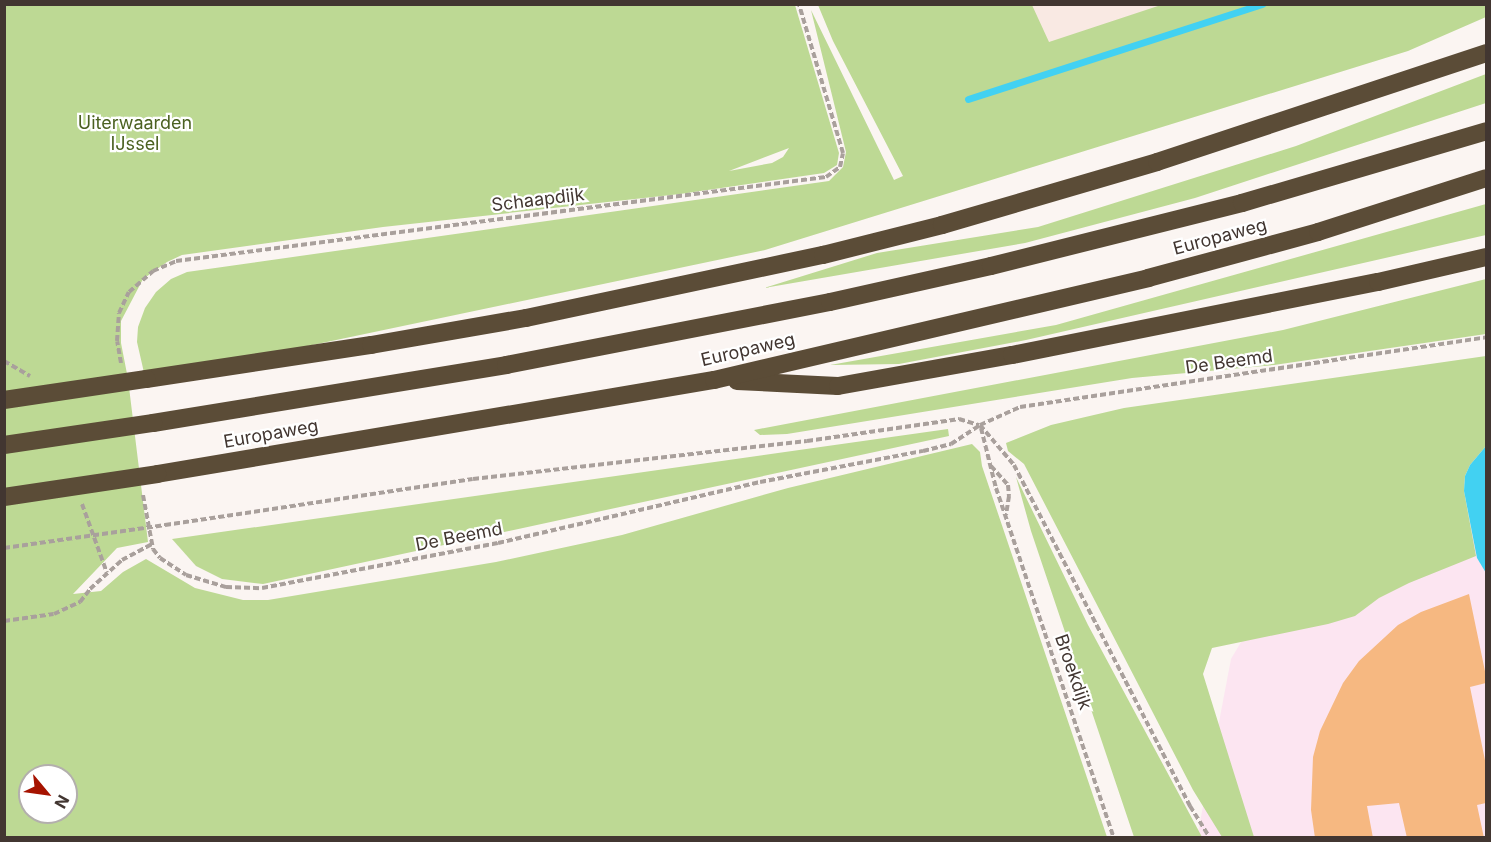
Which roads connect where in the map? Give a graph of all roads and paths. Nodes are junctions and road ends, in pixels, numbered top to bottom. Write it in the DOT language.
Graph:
graph roads {
  1 [pos="800,4"];
  2 [pos="1486,42"];
  3 [pos="1486,53"];
  4 [pos="1366,94"];
  5 [pos="1486,131"];
  6 [pos="1486,178"];
  7 [pos="1486,257"];
  8 [pos="1486,337"];
  9 [pos="4,361"];
  10 [pos="123,375"];
  11 [pos="32,378"];
  12 [pos="714,380"];
  13 [pos="4,400"];
  14 [pos="980,425"];
  15 [pos="4,445"];
  16 [pos="990,465"];
  17 [pos="142,487"];
  18 [pos="78,495"];
  19 [pos="4,497"];
  20 [pos="1005,516"];
  21 [pos="152,544"];
  22 [pos="4,548"];
  23 [pos="107,573"];
  24 [pos="4,621"];
  25 [pos="1114,837"];
  26 [pos="1210,837"];
  1 -- 10 [label="path, Schaapdijk"];
  2 -- 4 [label="highway"];
  3 -- 4 [label="highway"];
  4 -- 13 [label="highway, bridge"];
  5 -- 15 [label="highway, Europaweg, bridge"];
  6 -- 12 [label="highway, Europaweg"];
  7 -- 12 [label="highway"];
  8 -- 14 [label="path, De Beemd"];
  9 -- 11 [label="path"];
  12 -- 19 [label="highway, Europaweg, bridge"];
  14 -- 16 [label="path, Broekdijk"];
  14 -- 21 [label="path, De Beemd"];
  14 -- 22 [label="path, bridge"];
  14 -- 26 [label="path"];
  16 -- 20 [label="path, Broekdijk"];
  16 -- 20 [label="path"];
  17 -- 21 [label="path"];
  18 -- 23 [label="path"];
  20 -- 25 [label="path, Broekdijk"];
  21 -- 23 [label="path"];
  23 -- 24 [label="path"];
}
